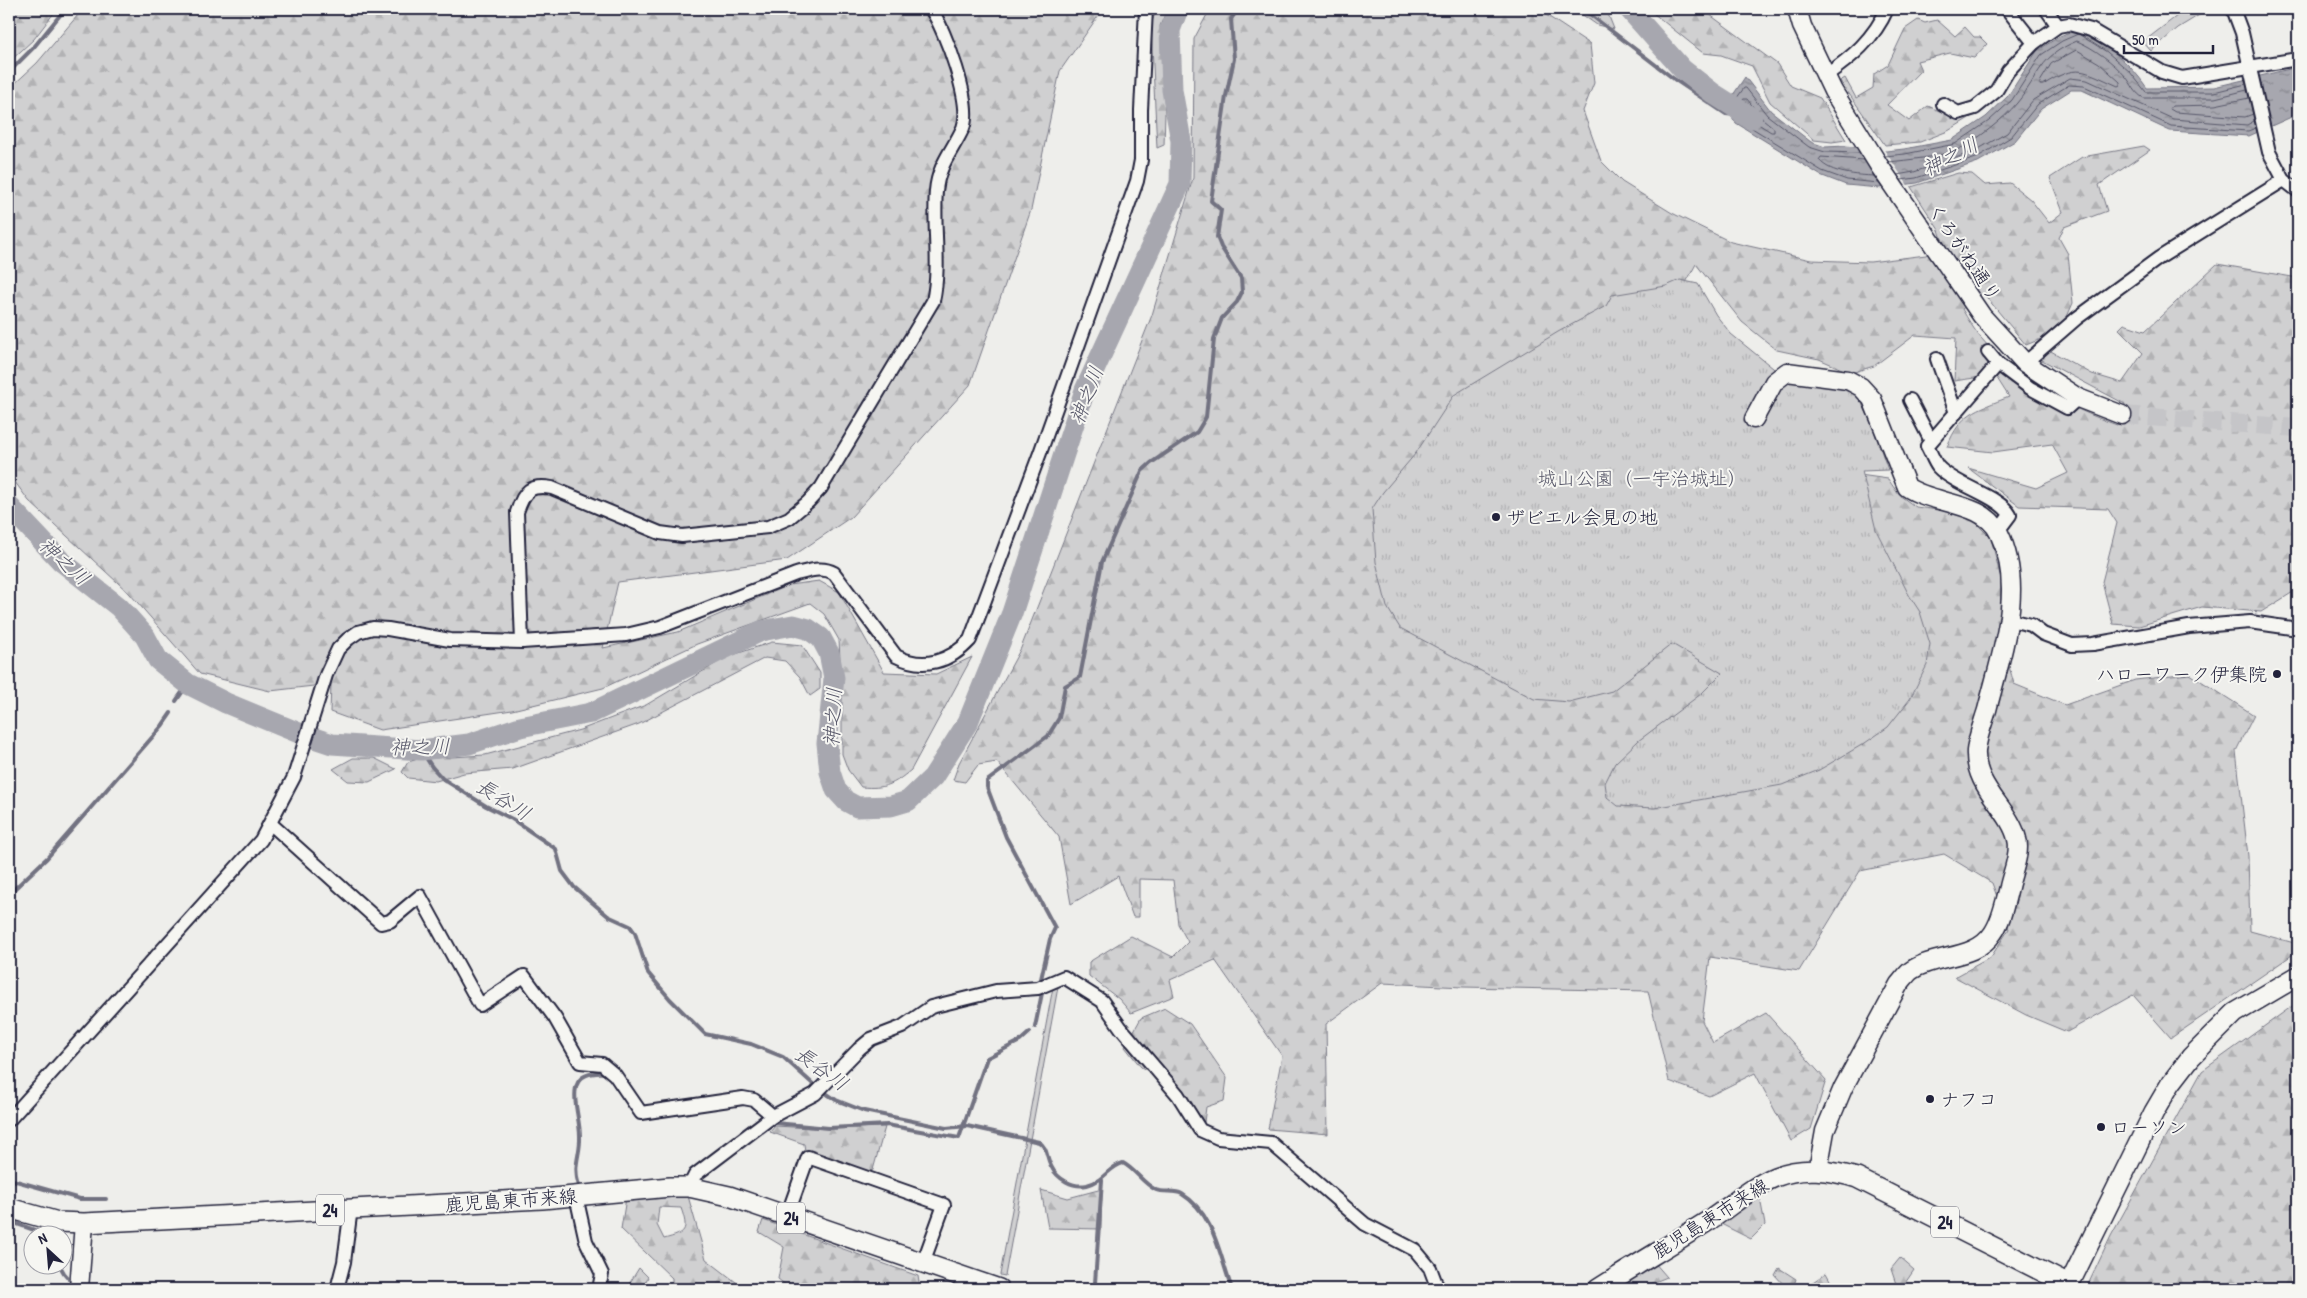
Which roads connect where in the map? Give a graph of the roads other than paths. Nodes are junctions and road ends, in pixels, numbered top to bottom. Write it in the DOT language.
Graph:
graph roads {
  1 [pos="931,9"];
  2 [pos="1146,9"];
  3 [pos="1796,9"];
  4 [pos="1888,9"];
  5 [pos="2007,9"];
  6 [pos="2046,9"];
  7 [pos="2233,9"];
  8 [pos="2058,26"];
  9 [pos="2034,43"];
  10 [pos="2298,60"];
  11 [pos="2249,70"];
  12 [pos="1829,84"];
  13 [pos="1943,104"];
  14 [pos="2284,180"];
  15 [pos="2298,192"];
  16 [pos="1988,352"];
  17 [pos="1937,359"];
  18 [pos="2026,363"];
  19 [pos="1998,364"];
  20 [pos="2078,398"];
  21 [pos="1910,400"];
  22 [pos="1956,413"];
  23 [pos="2122,415"];
  24 [pos="1754,419"];
  25 [pos="1931,441"];
  26 [pos="1998,531"];
  27 [pos="2010,620"];
  28 [pos="2298,629"];
  29 [pos="522,642"];
  30 [pos="271,824"];
  31 [pos="2298,976"];
  32 [pos="773,1116"];
  33 [pos="9,1120"];
  34 [pos="1818,1170"];
  35 [pos="689,1187"];
  36 [pos="576,1196"];
  37 [pos="9,1208"];
  38 [pos="351,1208"];
  39 [pos="787,1216"];
  40 [pos="84,1223"];
  41 [pos="923,1263"];
  42 [pos="2068,1287"];
  43 [pos="79,1289"];
  44 [pos="337,1289"];
  45 [pos="599,1289"];
  46 [pos="999,1289"];
  47 [pos="1438,1289"];
  48 [pos="1598,1289"];
  1 -- 29 [label="street"];
  2 -- 29 [label="street"];
  3 -- 12 [label="street, くろがね通り"];
  4 -- 12 [label="street"];
  5 -- 9 [label="street"];
  6 -- 8 [label="street"];
  7 -- 11 [label="street"];
  8 -- 9 [label="street"];
  8 -- 11 [label="street"];
  9 -- 13 [label="street"];
  10 -- 11 [label="street"];
  11 -- 14 [label="street"];
  12 -- 18 [label="street, くろがね通り"];
  14 -- 15 [label="street"];
  14 -- 18 [label="street"];
  16 -- 19 [label="street"];
  17 -- 22 [label="street"];
  18 -- 20 [label="street, くろがね通り"];
  19 -- 20 [label="street"];
  19 -- 22 [label="street"];
  20 -- 23 [label="street, くろがね通り"];
  21 -- 25 [label="street"];
  22 -- 25 [label="street"];
  24 -- 26 [label="street"];
  25 -- 26 [label="street"];
  26 -- 27 [label="street"];
  27 -- 28 [label="street"];
  27 -- 34 [label="street"];
  29 -- 30 [label="street"];
  30 -- 32 [label="street"];
  30 -- 33 [label="street"];
  31 -- 42 [label="main road, 鹿児島東市来線 / 24"];
  32 -- 35 [label="street"];
  32 -- 47 [label="street"];
  34 -- 42 [label="main road, 鹿児島東市来線 / 24"];
  34 -- 48 [label="main road, 鹿児島東市来線 / 24"];
  35 -- 36 [label="main road, 鹿児島東市来線 / 24"];
  35 -- 39 [label="main road, 鹿児島東市来線 / 24"];
  36 -- 38 [label="main road, 鹿児島東市来線 / 24"];
  36 -- 45 [label="street"];
  37 -- 40 [label="main road, 鹿児島東市来線 / 24"];
  38 -- 40 [label="main road, 鹿児島東市来線 / 24"];
  38 -- 44 [label="street"];
  39 -- 41 [label="main road, 鹿児島東市来線 / 24"];
  39 -- 41 [label="street"];
  40 -- 43 [label="street"];
  41 -- 46 [label="main road, 鹿児島東市来線 / 24"];
}
